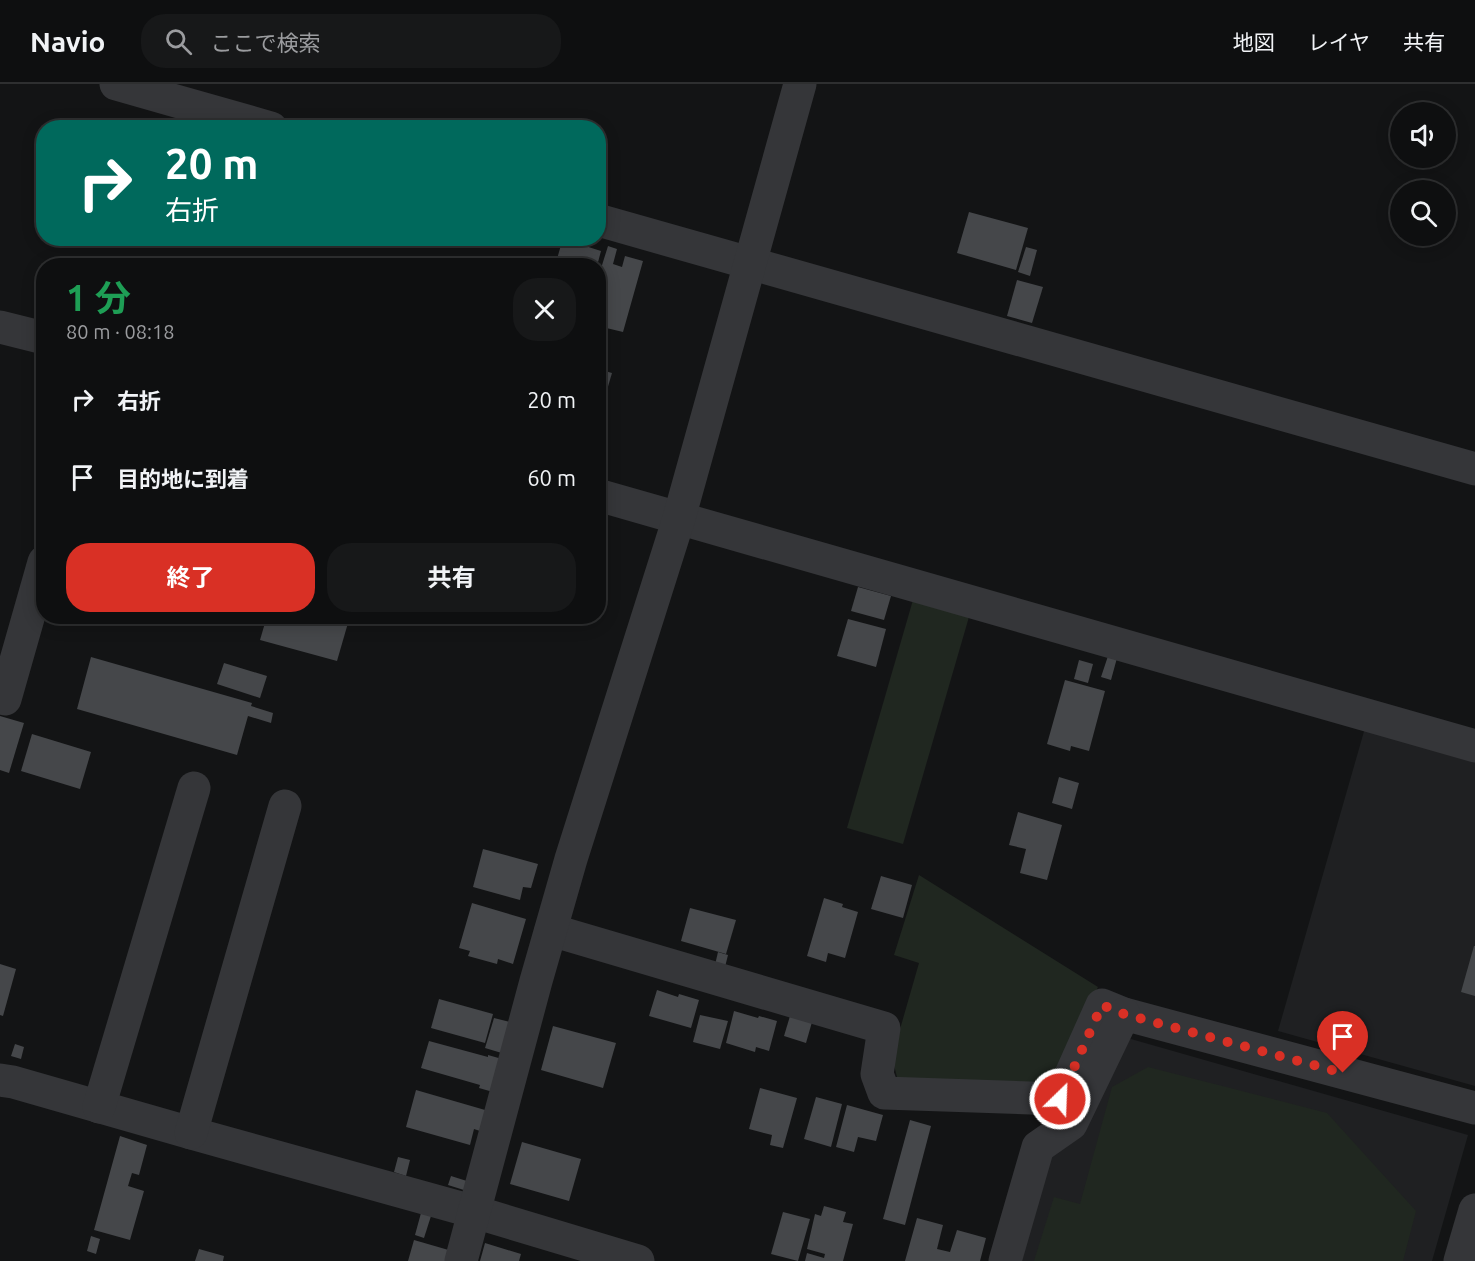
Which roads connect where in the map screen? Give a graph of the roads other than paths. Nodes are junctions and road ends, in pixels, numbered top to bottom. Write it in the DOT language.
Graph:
graph roads {
  1 [pos="116,84"];
  2 [pos="800,84"];
  3 [pos="243,120"];
  4 [pos="606,222"];
  5 [pos="750,262"];
  6 [pos="0,327"];
  7 [pos="36,336"];
  8 [pos="1475,469"];
  9 [pos="606,497"];
  10 [pos="679,518"];
  11 [pos="36,590"];
  12 [pos="5,699"];
  13 [pos="1475,746"];
  14 [pos="194,788"];
  15 [pos="285,806"];
  16 [pos="551,930"];
  17 [pos="1124,1014"];
  18 [pos="0,1080"];
  19 [pos="99,1107"];
  20 [pos="1475,1108"];
  21 [pos="191,1133"];
  22 [pos="1475,1210"];
  23 [pos="475,1212"];
  24 [pos="461,1261"];
  25 [pos="638,1261"];
  26 [pos="1005,1261"];
  27 [pos="1460,1261"];
  1 -- 3 [label="street"];
  2 -- 5 [label="street"];
  4 -- 5 [label="street"];
  5 -- 8 [label="street"];
  5 -- 10 [label="street"];
  6 -- 7 [label="street"];
  9 -- 10 [label="street"];
  10 -- 13 [label="street"];
  10 -- 16 [label="street"];
  11 -- 12 [label="street"];
  14 -- 19 [label="street"];
  15 -- 21 [label="street"];
  16 -- 17 [label="street"];
  16 -- 23 [label="street"];
  17 -- 20 [label="street"];
  17 -- 26 [label="street"];
  18 -- 19 [label="street"];
  19 -- 21 [label="street"];
  21 -- 23 [label="street"];
  22 -- 27 [label="street"];
  23 -- 24 [label="street"];
  23 -- 25 [label="street"];
}
